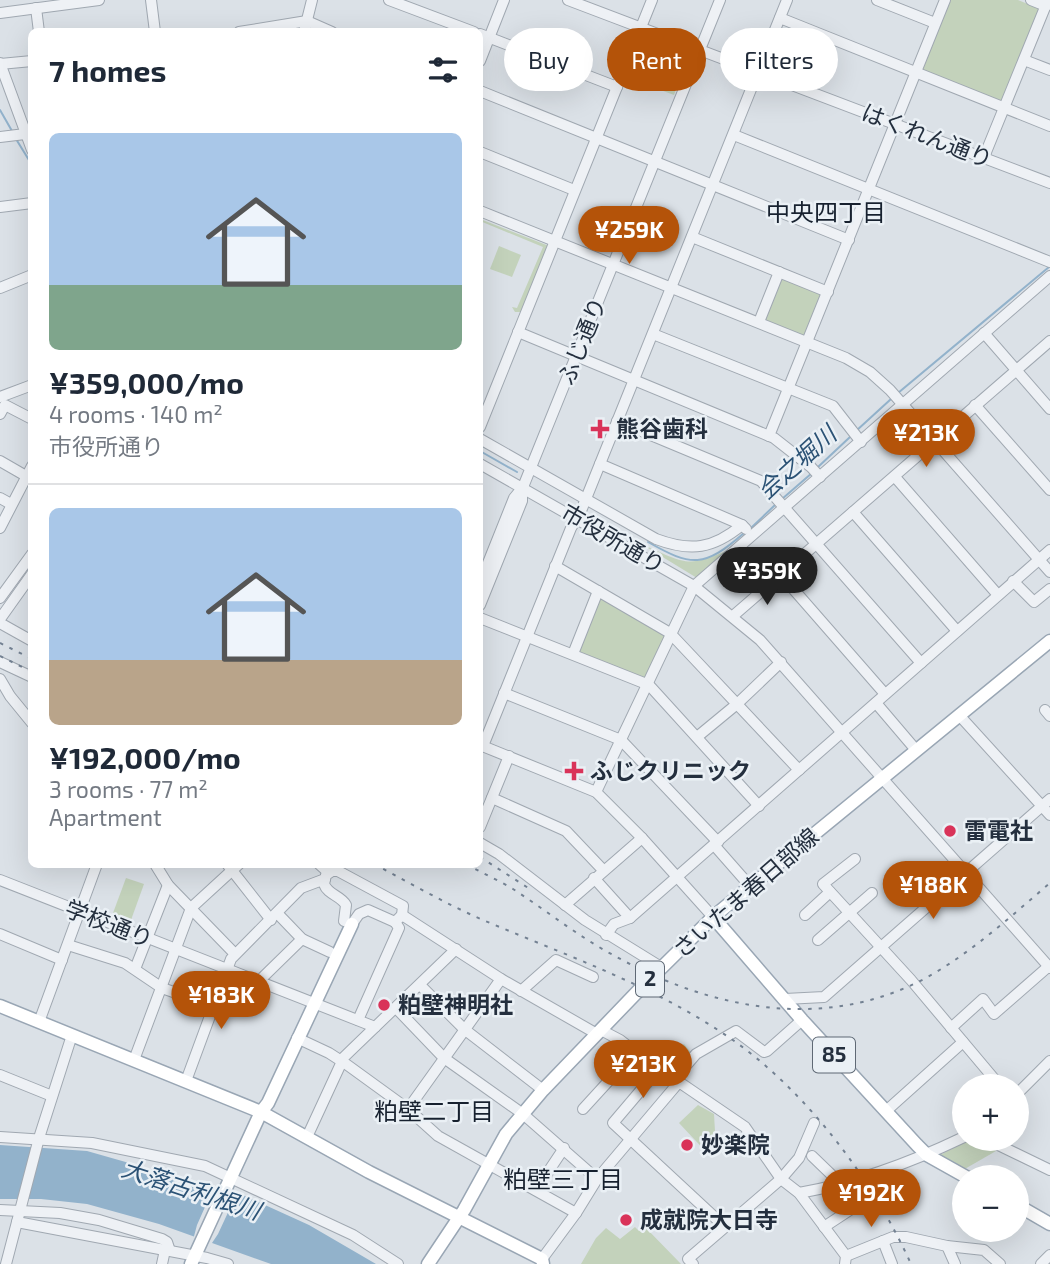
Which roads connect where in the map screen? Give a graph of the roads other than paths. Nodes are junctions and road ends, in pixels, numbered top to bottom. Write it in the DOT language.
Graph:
graph roads {
  1 [pos="99,0"];
  2 [pos="150,0"];
  3 [pos="312,0"];
  4 [pos="389,0"];
  5 [pos="504,0"];
  6 [pos="568,0"];
  7 [pos="652,0"];
  8 [pos="720,0"];
  9 [pos="787,0"];
  10 [pos="877,0"];
  11 [pos="945,0"];
  12 [pos="1031,0"];
  13 [pos="888,2"];
  14 [pos="53,3"];
  15 [pos="1047,3"];
  16 [pos="36,8"];
  17 [pos="0,13"];
  18 [pos="780,18"];
  19 [pos="935,23"];
  20 [pos="305,26"];
  21 [pos="641,27"];
  22 [pos="38,28"];
  23 [pos="154,28"];
  24 [pos="283,28"];
  25 [pos="463,28"];
  26 [pos="776,28"];
  27 [pos="484,35"];
  28 [pos="706,35"];
  29 [pos="1024,60"];
  30 [pos="28,61"];
  31 [pos="0,64"];
  32 [pos="1050,70"];
  33 [pos="915,72"];
  34 [pos="607,83"];
  35 [pos="615,91"];
  36 [pos="683,91"];
  37 [pos="751,91"];
  38 [pos="809,91"];
  39 [pos="483,92"];
  40 [pos="6,98"];
  41 [pos="1004,108"];
  42 [pos="895,124"];
  43 [pos="1050,126"];
  44 [pos="25,134"];
  45 [pos="734,135"];
  46 [pos="0,136"];
  47 [pos="596,137"];
  48 [pos="28,141"];
  49 [pos="483,153"];
  50 [pos="985,157"];
  51 [pos="654,162"];
  52 [pos="1050,183"];
  53 [pos="713,185"];
  54 [pos="869,188"];
  55 [pos="575,190"];
  56 [pos="28,204"];
  57 [pos="0,207"];
  58 [pos="483,212"];
  59 [pos="692,237"];
  60 [pos="849,240"];
  61 [pos="554,241"];
  62 [pos="1050,262"];
  63 [pos="613,265"];
  64 [pos="779,272"];
  65 [pos="1050,276"];
  66 [pos="28,277"];
  67 [pos="0,288"];
  68 [pos="671,288"];
  69 [pos="828,292"];
  70 [pos="759,322"];
  71 [pos="518,332"];
  72 [pos="984,333"];
  73 [pos="653,334"];
  74 [pos="1050,341"];
  75 [pos="807,342"];
  76 [pos="576,356"];
  77 [pos="1015,370"];
  78 [pos="634,379"];
  79 [pos="28,388"];
  80 [pos="789,388"];
  81 [pos="901,402"];
  82 [pos="3,403"];
  83 [pos="975,405"];
  84 [pos="1050,409"];
  85 [pos="28,417"];
  86 [pos="483,420"];
  87 [pos="617,421"];
  88 [pos="769,436"];
  89 [pos="860,440"];
  90 [pos="483,441"];
  91 [pos="934,441"];
  92 [pos="0,461"];
  93 [pos="600,464"];
  94 [pos="483,465"];
  95 [pos="529,470"];
  96 [pos="28,471"];
  97 [pos="28,473"];
  98 [pos="816,473"];
  99 [pos="895,477"];
  100 [pos="524,485"];
  101 [pos="1050,490"];
  102 [pos="0,498"];
  103 [pos="782,503"];
  104 [pos="10,504"];
  105 [pos="582,508"];
  106 [pos="853,512"];
  107 [pos="0,527"];
  108 [pos="747,531"];
  109 [pos="817,543"];
  110 [pos="1050,550"];
  111 [pos="28,560"];
  112 [pos="1039,560"];
  113 [pos="555,566"];
  114 [pos="28,570"];
  115 [pos="1050,572"];
  116 [pos="781,575"];
  117 [pos="483,576"];
  118 [pos="28,580"];
  119 [pos="1013,581"];
  120 [pos="694,586"];
  121 [pos="1050,589"];
  122 [pos="598,591"];
  123 [pos="998,595"];
  124 [pos="0,598"];
  125 [pos="483,598"];
  126 [pos="0,608"];
  127 [pos="733,616"];
  128 [pos="483,619"];
  129 [pos="0,621"];
  130 [pos="957,631"];
  131 [pos="670,634"];
  132 [pos="527,636"];
  133 [pos="28,638"];
  134 [pos="1047,649"];
  135 [pos="573,654"];
  136 [pos="0,662"];
  137 [pos="781,662"];
  138 [pos="921,663"];
  139 [pos="28,675"];
  140 [pos="0,679"];
  141 [pos="649,685"];
  142 [pos="504,693"];
  143 [pos="885,694"];
  144 [pos="876,702"];
  145 [pos="737,704"];
  146 [pos="959,715"];
  147 [pos="28,718"];
  148 [pos="842,732"];
  149 [pos="696,737"];
  150 [pos="483,740"];
  151 [pos="621,740"];
  152 [pos="483,746"];
  153 [pos="916,750"];
  154 [pos="509,756"];
  155 [pos="799,771"];
  156 [pos="883,778"];
  157 [pos="596,792"];
  158 [pos="492,798"];
  159 [pos="1046,802"];
  160 [pos="759,806"];
  161 [pos="1050,815"];
  162 [pos="483,820"];
  163 [pos="642,838"];
  164 [pos="716,844"];
  165 [pos="483,845"];
  166 [pos="855,859"];
  167 [pos="96,868"];
  168 [pos="157,868"];
  169 [pos="232,868"];
  170 [pos="234,868"];
  171 [pos="321,868"];
  172 [pos="603,870"];
  173 [pos="966,873"];
  174 [pos="326,876"];
  175 [pos="677,877"];
  176 [pos="594,878"];
  177 [pos="0,880"];
  178 [pos="168,885"];
  179 [pos="750,886"];
  180 [pos="370,887"];
  181 [pos="830,892"];
  182 [pos="872,893"];
  183 [pos="565,905"];
  184 [pos="191,908"];
  185 [pos="364,911"];
  186 [pos="849,912"];
  187 [pos="79,913"];
  188 [pos="804,915"];
  189 [pos="274,916"];
  190 [pos="713,917"];
  191 [pos="399,918"];
  192 [pos="630,918"];
  193 [pos="348,922"];
  194 [pos="0,934"];
  195 [pos="606,934"];
  196 [pos="147,939"];
  197 [pos="302,939"];
  198 [pos="818,940"];
  199 [pos="68,945"];
  200 [pos="880,947"];
  201 [pos="456,949"];
  202 [pos="175,950"];
  203 [pos="330,952"];
  204 [pos="235,954"];
  205 [pos="62,960"];
  206 [pos="661,967"];
  207 [pos="1049,967"];
  208 [pos="135,969"];
  209 [pos="227,970"];
  210 [pos="593,977"];
  211 [pos="501,979"];
  212 [pos="258,982"];
  213 [pos="420,985"];
  214 [pos="162,988"];
  215 [pos="521,990"];
  216 [pos="785,999"];
  217 [pos="311,1003"];
  218 [pos="0,1006"];
  219 [pos="213,1006"];
  220 [pos="396,1008"];
  221 [pos="358,1020"];
  222 [pos="802,1020"];
  223 [pos="39,1022"];
  224 [pos="375,1027"];
  225 [pos="951,1028"];
  226 [pos="464,1029"];
  227 [pos="599,1032"];
  228 [pos="72,1035"];
  229 [pos="297,1038"];
  230 [pos="963,1042"];
  231 [pos="636,1051"];
  232 [pos="444,1058"];
  233 [pos="134,1060"];
  234 [pos="1050,1061"];
  235 [pos="342,1062"];
  236 [pos="658,1070"];
  237 [pos="990,1074"];
  238 [pos="0,1075"];
  239 [pos="186,1081"];
  240 [pos="1029,1082"];
  241 [pos="678,1083"];
  242 [pos="543,1090"];
  243 [pos="52,1096"];
  244 [pos="583,1108"];
  245 [pos="408,1109"];
  246 [pos="886,1111"];
  247 [pos="261,1112"];
  248 [pos="523,1114"];
  249 [pos="814,1123"];
  250 [pos="0,1137"];
  251 [pos="307,1137"];
  252 [pos="39,1138"];
  253 [pos="631,1138"];
  254 [pos="952,1143"];
  255 [pos="564,1149"];
  256 [pos="1011,1151"];
  257 [pos="927,1155"];
  258 [pos="812,1156"];
  259 [pos="489,1163"];
  260 [pos="952,1169"];
  261 [pos="1050,1170"];
  262 [pos="230,1179"];
  263 [pos="597,1179"];
  264 [pos="781,1179"];
  265 [pos="840,1183"];
  266 [pos="536,1190"];
  267 [pos="799,1193"];
  268 [pos="865,1200"];
  269 [pos="0,1210"];
  270 [pos="20,1210"];
  271 [pos="1029,1212"];
  272 [pos="576,1213"];
  273 [pos="458,1217"];
  274 [pos="17,1222"];
  275 [pos="1050,1224"];
  276 [pos="724,1226"];
  277 [pos="824,1227"];
  278 [pos="883,1241"];
  279 [pos="947,1246"];
  280 [pos="167,1251"];
  281 [pos="1050,1255"];
  282 [pos="194,1257"];
  283 [pos="845,1260"];
  284 [pos="542,1261"];
  285 [pos="6,1264"];
  286 [pos="162,1264"];
  287 [pos="228,1264"];
  288 [pos="398,1264"];
  289 [pos="428,1264"];
  290 [pos="693,1264"];
  291 [pos="892,1264"];
  292 [pos="955,1264"];
  293 [pos="1000,1264"];
  294 [pos="1041,1264"];
  1 -- 14 [label="street"];
  2 -- 23 [label="street"];
  3 -- 20 [label="street"];
  4 -- 25 [label="street"];
  5 -- 27 [label="street"];
  6 -- 21 [label="street, はくれん通り"];
  7 -- 21 [label="street"];
  8 -- 28 [label="street, ふじ通り"];
  9 -- 18 [label="street"];
  10 -- 13 [label="street"];
  11 -- 19 [label="street"];
  12 -- 15 [label="street"];
  13 -- 19 [label="street"];
  14 -- 16 [label="street"];
  15 -- 29 [label="street"];
  16 -- 17 [label="street"];
  16 -- 22 [label="street"];
  18 -- 26 [label="street"];
  18 -- 33 [label="street"];
  19 -- 33 [label="street"];
  20 -- 24 [label="street"];
  27 -- 34 [label="street"];
  29 -- 32 [label="street"];
  29 -- 41 [label="street"];
  30 -- 31 [label="street"];
  31 -- 40 [label="street"];
  33 -- 41 [label="street"];
  33 -- 42 [label="street"];
  35 -- 47 [label="street"];
  36 -- 51 [label="street, ふじ通り"];
  37 -- 45 [label="street"];
  38 -- 42 [label="street, はくれん通り"];
  39 -- 47 [label="street"];
  40 -- 44 [label="street"];
  41 -- 43 [label="street"];
  41 -- 50 [label="street"];
  42 -- 50 [label="street, はくれん通り"];
  42 -- 54 [label="street"];
  44 -- 46 [label="street"];
  44 -- 48 [label="street"];
  45 -- 53 [label="street"];
  45 -- 54 [label="street"];
  47 -- 51 [label="street"];
  47 -- 55 [label="street"];
  49 -- 55 [label="street"];
  50 -- 52 [label="street, はくれん通り"];
  51 -- 53 [label="street"];
  51 -- 63 [label="street, ふじ通り"];
  53 -- 59 [label="street"];
  53 -- 60 [label="street"];
  54 -- 60 [label="street"];
  54 -- 62 [label="street"];
  55 -- 61 [label="street"];
  56 -- 57 [label="street"];
  58 -- 61 [label="street"];
  59 -- 64 [label="street"];
  59 -- 68 [label="street"];
  60 -- 69 [label="street"];
  61 -- 63 [label="street"];
  61 -- 71 [label="street"];
  63 -- 68 [label="street"];
  63 -- 76 [label="street, ふじ通り"];
  64 -- 69 [label="street"];
  64 -- 70 [label="street"];
  65 -- 72 [label="street"];
  66 -- 67 [label="street"];
  68 -- 70 [label="street"];
  68 -- 73 [label="street"];
  69 -- 75 [label="street"];
  70 -- 75 [label="street"];
  71 -- 76 [label="street"];
  71 -- 86 [label="street"];
  72 -- 77 [label="street"];
  72 -- 81 [label="street"];
  73 -- 78 [label="street"];
  73 -- 80 [label="street"];
  74 -- 77 [label="street"];
  75 -- 80 [label="street"];
  75 -- 81 [label="street"];
  76 -- 78 [label="street"];
  76 -- 95 [label="street, ふじ通り"];
  77 -- 83 [label="street"];
  77 -- 84 [label="street"];
  78 -- 87 [label="street"];
  78 -- 88 [label="street"];
  79 -- 82 [label="street"];
  80 -- 88 [label="street"];
  80 -- 89 [label="street"];
  81 -- 89 [label="street"];
  81 -- 91 [label="street"];
  82 -- 85 [label="street"];
  83 -- 91 [label="street"];
  83 -- 101 [label="street"];
  87 -- 93 [label="street"];
  87 -- 103 [label="street"];
  88 -- 98 [label="street"];
  89 -- 98 [label="street"];
  90 -- 95 [label="street"];
  91 -- 99 [label="street"];
  91 -- 112 [label="street"];
  92 -- 96 [label="street"];
  93 -- 105 [label="street"];
  93 -- 108 [label="street"];
  94 -- 100 [label="street, 市役所通り"];
  95 -- 100 [label="street, ふじ通り"];
  95 -- 105 [label="street"];
  97 -- 104 [label="street"];
  98 -- 103 [label="street"];
  99 -- 106 [label="street"];
  99 -- 123 [label="street"];
  100 -- 105 [label="street, 市役所通り"];
  100 -- 117 [label="street, ふじ通り"];
  100 -- 125 [label="street, ふじ通り"];
  102 -- 104 [label="street"];
  103 -- 108 [label="street"];
  103 -- 109 [label="street"];
  104 -- 107 [label="street"];
  105 -- 108 [label="street"];
  105 -- 113 [label="street"];
  105 -- 120 [label="street, 市役所通り"];
  106 -- 109 [label="street"];
  106 -- 130 [label="street"];
  108 -- 120 [label="street"];
  109 -- 116 [label="street"];
  109 -- 138 [label="street"];
  110 -- 112 [label="street"];
  111 -- 124 [label="street"];
  112 -- 115 [label="street"];
  112 -- 119 [label="street"];
  113 -- 122 [label="street"];
  113 -- 132 [label="street"];
  114 -- 126 [label="street"];
  116 -- 127 [label="street"];
  116 -- 143 [label="street"];
  118 -- 129 [label="street"];
  119 -- 121 [label="street"];
  119 -- 123 [label="street"];
  120 -- 127 [label="street, 市役所通り"];
  120 -- 131 [label="street"];
  122 -- 131 [label="street"];
  122 -- 135 [label="street"];
  123 -- 130 [label="street"];
  127 -- 137 [label="street, 市役所通り"];
  128 -- 132 [label="street"];
  129 -- 133 [label="street"];
  130 -- 138 [label="street"];
  131 -- 141 [label="street"];
  131 -- 145 [label="street"];
  132 -- 135 [label="street"];
  132 -- 142 [label="street"];
  134 -- 146 [label="main road, さいたま春日部線 / 2"];
  135 -- 141 [label="street"];
  136 -- 139 [label="street"];
  137 -- 145 [label="street"];
  137 -- 148 [label="street, 市役所通り"];
  138 -- 143 [label="street"];
  140 -- 147 [label="street"];
  141 -- 149 [label="street"];
  141 -- 151 [label="street"];
  142 -- 150 [label="street"];
  142 -- 151 [label="street"];
  143 -- 144 [label="street"];
  144 -- 148 [label="street"];
  144 -- 153 [label="street"];
  145 -- 149 [label="street"];
  145 -- 155 [label="street"];
  146 -- 153 [label="main road, さいたま春日部線 / 2"];
  146 -- 159 [label="street"];
  148 -- 155 [label="street"];
  148 -- 156 [label="street, 市役所通り"];
  149 -- 160 [label="street"];
  151 -- 157 [label="street"];
  151 -- 164 [label="street"];
  152 -- 154 [label="street"];
  153 -- 156 [label="main road, さいたま春日部線 / 2"];
  154 -- 157 [label="street"];
  154 -- 158 [label="street"];
  155 -- 160 [label="street"];
  156 -- 173 [label="street, 市役所通り"];
  156 -- 179 [label="main road, さいたま春日部線 / 2"];
  157 -- 163 [label="street"];
  158 -- 162 [label="street"];
  158 -- 172 [label="street"];
  159 -- 161 [label="street"];
  159 -- 173 [label="street"];
  160 -- 164 [label="street"];
  163 -- 172 [label="street"];
  163 -- 175 [label="street"];
  164 -- 175 [label="street"];
  164 -- 179 [label="street"];
  165 -- 183 [label="street"];
  166 -- 181 [label="street"];
  167 -- 187 [label="street"];
  168 -- 178 [label="street"];
  169 -- 184 [label="street"];
  170 -- 189 [label="street"];
  171 -- 174 [label="street"];
  172 -- 176 [label="street"];
  173 -- 200 [label="street"];
  173 -- 207 [label="street, 市役所通り"];
  174 -- 180 [label="street"];
  174 -- 189 [label="street"];
  174 -- 193 [label="street"];
  175 -- 190 [label="street"];
  175 -- 192 [label="street"];
  176 -- 183 [label="street"];
  176 -- 192 [label="street"];
  177 -- 187 [label="street, 学校通り"];
  178 -- 184 [label="street"];
  178 -- 196 [label="street"];
  179 -- 190 [label="main road, さいたま春日部線 / 2"];
  180 -- 185 [label="street"];
  180 -- 191 [label="street"];
  181 -- 186 [label="street"];
  181 -- 188 [label="street"];
  182 -- 186 [label="street"];
  183 -- 195 [label="street"];
  184 -- 202 [label="street"];
  184 -- 204 [label="street"];
  185 -- 191 [label="street"];
  185 -- 193 [label="street"];
  186 -- 198 [label="street"];
  186 -- 200 [label="street"];
  187 -- 196 [label="street, 学校通り"];
  187 -- 199 [label="street"];
  189 -- 197 [label="street"];
  189 -- 204 [label="street"];
  190 -- 206 [label="main road, さいたま春日部線 / 2"];
  190 -- 216 [label="main road, 85"];
  191 -- 201 [label="street"];
  191 -- 221 [label="street"];
  192 -- 195 [label="street"];
  193 -- 203 [label="main road"];
  193 -- 217 [label="main road"];
  194 -- 205 [label="street"];
  195 -- 206 [label="street"];
  196 -- 202 [label="street, 学校通り"];
  196 -- 208 [label="street"];
  197 -- 203 [label="street"];
  197 -- 212 [label="street"];
  199 -- 205 [label="street"];
  199 -- 208 [label="street"];
  200 -- 216 [label="street"];
  200 -- 225 [label="street"];
  201 -- 211 [label="street"];
  201 -- 213 [label="street"];
  202 -- 209 [label="street, 学校通り"];
  202 -- 214 [label="street"];
  203 -- 217 [label="main road"];
  204 -- 209 [label="street"];
  205 -- 223 [label="street"];
  206 -- 227 [label="main road, さいたま春日部線 / 2"];
  207 -- 225 [label="street"];
  208 -- 214 [label="street"];
  209 -- 212 [label="street, 学校通り"];
  209 -- 219 [label="street"];
  210 -- 215 [label="street"];
  211 -- 215 [label="street"];
  211 -- 226 [label="street"];
  212 -- 217 [label="street, 学校通り"];
  213 -- 220 [label="street"];
  213 -- 226 [label="street"];
  214 -- 219 [label="street"];
  214 -- 233 [label="street"];
  215 -- 227 [label="street"];
  216 -- 222 [label="main road, 85"];
  217 -- 221 [label="street, 学校通り"];
  217 -- 229 [label="main road"];
  217 -- 247 [label="main road"];
  218 -- 223 [label="main road"];
  219 -- 239 [label="street"];
  220 -- 224 [label="street"];
  220 -- 232 [label="street"];
  221 -- 224 [label="street, 学校通り"];
  222 -- 241 [label="street"];
  222 -- 246 [label="main road, 85"];
  223 -- 228 [label="main road"];
  224 -- 235 [label="street"];
  225 -- 230 [label="street"];
  226 -- 232 [label="street"];
  226 -- 242 [label="street"];
  227 -- 231 [label="street"];
  227 -- 242 [label="main road, さいたま春日部線 / 2"];
  228 -- 233 [label="main road"];
  228 -- 243 [label="street"];
  229 -- 235 [label="street"];
  229 -- 247 [label="main road"];
  230 -- 237 [label="street"];
  230 -- 246 [label="street"];
  231 -- 236 [label="street"];
  231 -- 244 [label="street"];
  232 -- 245 [label="street"];
  232 -- 248 [label="street"];
  233 -- 239 [label="main road"];
  234 -- 240 [label="street"];
  235 -- 245 [label="street"];
  235 -- 251 [label="street"];
  236 -- 241 [label="street"];
  236 -- 253 [label="street"];
  238 -- 243 [label="street"];
  239 -- 247 [label="main road"];
  241 -- 253 [label="street"];
  241 -- 264 [label="street"];
  242 -- 248 [label="main road, さいたま春日部線 / 2"];
  243 -- 252 [label="street"];
  245 -- 259 [label="street"];
  246 -- 257 [label="main road, 85"];
  247 -- 251 [label="main road"];
  247 -- 262 [label="main road"];
  248 -- 255 [label="street"];
  248 -- 259 [label="main road, さいたま春日部線 / 2"];
  249 -- 264 [label="street"];
  250 -- 252 [label="street"];
  251 -- 273 [label="main road"];
  252 -- 262 [label="street"];
  252 -- 270 [label="street"];
  253 -- 263 [label="street"];
  253 -- 276 [label="street"];
  254 -- 257 [label="street"];
  255 -- 263 [label="street"];
  255 -- 266 [label="street"];
  256 -- 261 [label="street"];
  257 -- 260 [label="main road, 85"];
  257 -- 265 [label="street"];
  258 -- 265 [label="street"];
  259 -- 266 [label="street"];
  259 -- 273 [label="main road, さいたま春日部線 / 2"];
  262 -- 282 [label="main road"];
  262 -- 288 [label="street"];
  263 -- 272 [label="street"];
  264 -- 267 [label="street"];
  264 -- 276 [label="street"];
  265 -- 267 [label="street"];
  266 -- 272 [label="street"];
  267 -- 277 [label="street"];
  268 -- 277 [label="street"];
  269 -- 270 [label="street"];
  270 -- 274 [label="street"];
  270 -- 280 [label="street"];
  271 -- 275 [label="main road"];
  272 -- 284 [label="street"];
  273 -- 284 [label="main road"];
  273 -- 289 [label="main road, さいたま春日部線"];
  274 -- 280 [label="street"];
  274 -- 285 [label="street"];
  276 -- 290 [label="street"];
  277 -- 283 [label="street"];
  278 -- 279 [label="street"];
  278 -- 283 [label="street"];
  278 -- 291 [label="street"];
  279 -- 292 [label="street"];
  279 -- 293 [label="street"];
  280 -- 282 [label="street"];
  280 -- 286 [label="street"];
  281 -- 294 [label="street"];
  282 -- 287 [label="street"];
}
